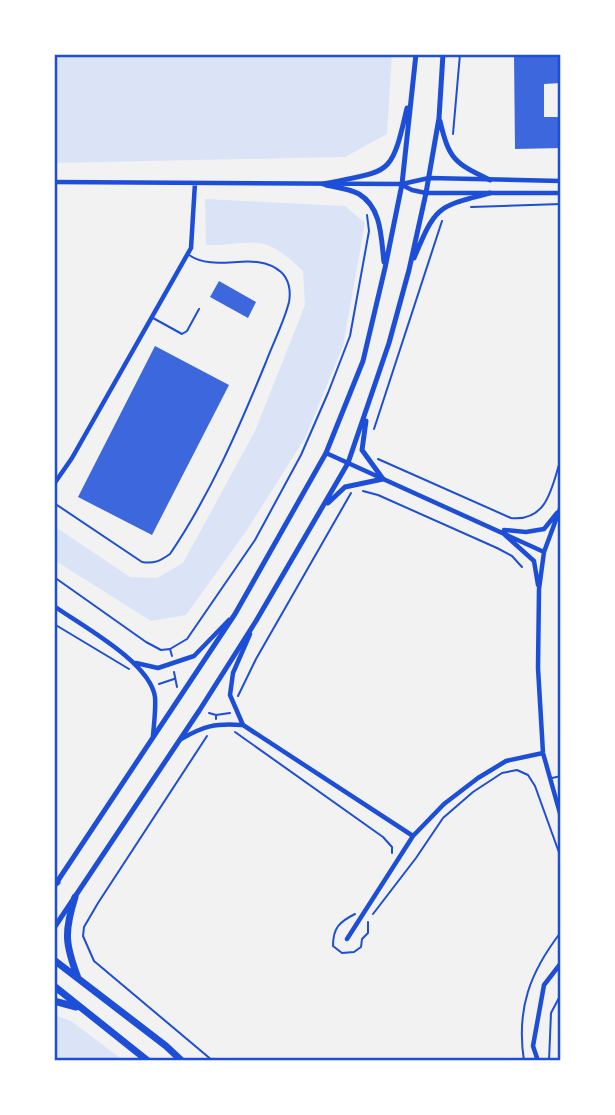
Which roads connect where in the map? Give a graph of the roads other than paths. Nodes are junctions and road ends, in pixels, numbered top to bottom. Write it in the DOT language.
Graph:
graph roads {
  1 [pos="416,54"];
  2 [pos="443,54"];
  3 [pos="413,80"];
  4 [pos="439,118"];
  5 [pos="429,178"];
  6 [pos="489,180"];
  7 [pos="561,181"];
  8 [pos="54,182"];
  9 [pos="195,183"];
  10 [pos="323,184"];
  11 [pos="402,184"];
  12 [pos="561,192"];
  13 [pos="490,193"];
  14 [pos="426,194"];
  15 [pos="188,254"];
  16 [pos="385,268"];
  17 [pos="409,270"];
  18 [pos="199,309"];
  19 [pos="152,318"];
  20 [pos="367,411"];
  21 [pos="326,453"];
  22 [pos="348,463"];
  23 [pos="383,479"];
  24 [pos="54,484"];
  25 [pos="54,503"];
  26 [pos="324,507"];
  27 [pos="560,508"];
  28 [pos="500,530"];
  29 [pos="544,552"];
  30 [pos="539,589"];
  31 [pos="54,606"];
  32 [pos="235,614"];
  33 [pos="256,621"];
  34 [pos="135,663"];
  35 [pos="243,724"];
  36 [pos="153,739"];
  37 [pos="180,740"];
  38 [pos="543,753"];
  39 [pos="561,776"];
  40 [pos="550,779"];
  41 [pos="561,817"];
  42 [pos="413,836"];
  43 [pos="55,884"];
  44 [pos="75,897"];
  45 [pos="54,928"];
  46 [pos="347,939"];
  47 [pos="54,960"];
  48 [pos="561,963"];
  49 [pos="79,979"];
  50 [pos="54,986"];
  51 [pos="54,1001"];
  52 [pos="80,1008"];
  53 [pos="148,1061"];
  54 [pos="182,1061"];
  55 [pos="537,1061"];
  1 -- 3 [label="street"];
  2 -- 4 [label="street"];
  3 -- 10 [label="street"];
  3 -- 11 [label="street"];
  4 -- 5 [label="street"];
  4 -- 6 [label="street"];
  5 -- 6 [label="street"];
  5 -- 11 [label="street"];
  5 -- 14 [label="street"];
  6 -- 7 [label="street"];
  8 -- 9 [label="street"];
  9 -- 10 [label="street"];
  9 -- 15 [label="street"];
  10 -- 11 [label="street"];
  10 -- 16 [label="street"];
  11 -- 14 [label="street"];
  11 -- 16 [label="street"];
  12 -- 13 [label="street"];
  13 -- 14 [label="street"];
  13 -- 17 [label="street"];
  14 -- 17 [label="street"];
  15 -- 19 [label="street"];
  15 -- 25 [label="lane"];
  16 -- 21 [label="street"];
  17 -- 20 [label="street"];
  18 -- 19 [label="lane"];
  19 -- 24 [label="street"];
  20 -- 22 [label="street"];
  20 -- 23 [label="street"];
  21 -- 22 [label="street"];
  21 -- 32 [label="street"];
  22 -- 23 [label="street"];
  22 -- 26 [label="street"];
  23 -- 26 [label="street"];
  23 -- 28 [label="street"];
  26 -- 33 [label="street"];
  27 -- 28 [label="street"];
  27 -- 29 [label="street"];
  28 -- 29 [label="street"];
  28 -- 30 [label="street"];
  29 -- 30 [label="street"];
  30 -- 38 [label="street"];
  31 -- 34 [label="street"];
  32 -- 34 [label="street"];
  32 -- 36 [label="street"];
  33 -- 35 [label="street"];
  33 -- 37 [label="street"];
  34 -- 36 [label="street"];
  35 -- 37 [label="street"];
  35 -- 42 [label="street"];
  36 -- 43 [label="street"];
  37 -- 44 [label="street"];
  38 -- 40 [label="street"];
  38 -- 42 [label="street"];
  39 -- 40 [label="lane"];
  40 -- 41 [label="street"];
  42 -- 46 [label="street"];
  44 -- 45 [label="street"];
  44 -- 49 [label="main road"];
  47 -- 49 [label="main road"];
  48 -- 55 [label="street"];
  49 -- 54 [label="main road"];
  50 -- 52 [label="main road"];
  51 -- 52 [label="main road"];
  52 -- 53 [label="main road"];
}
